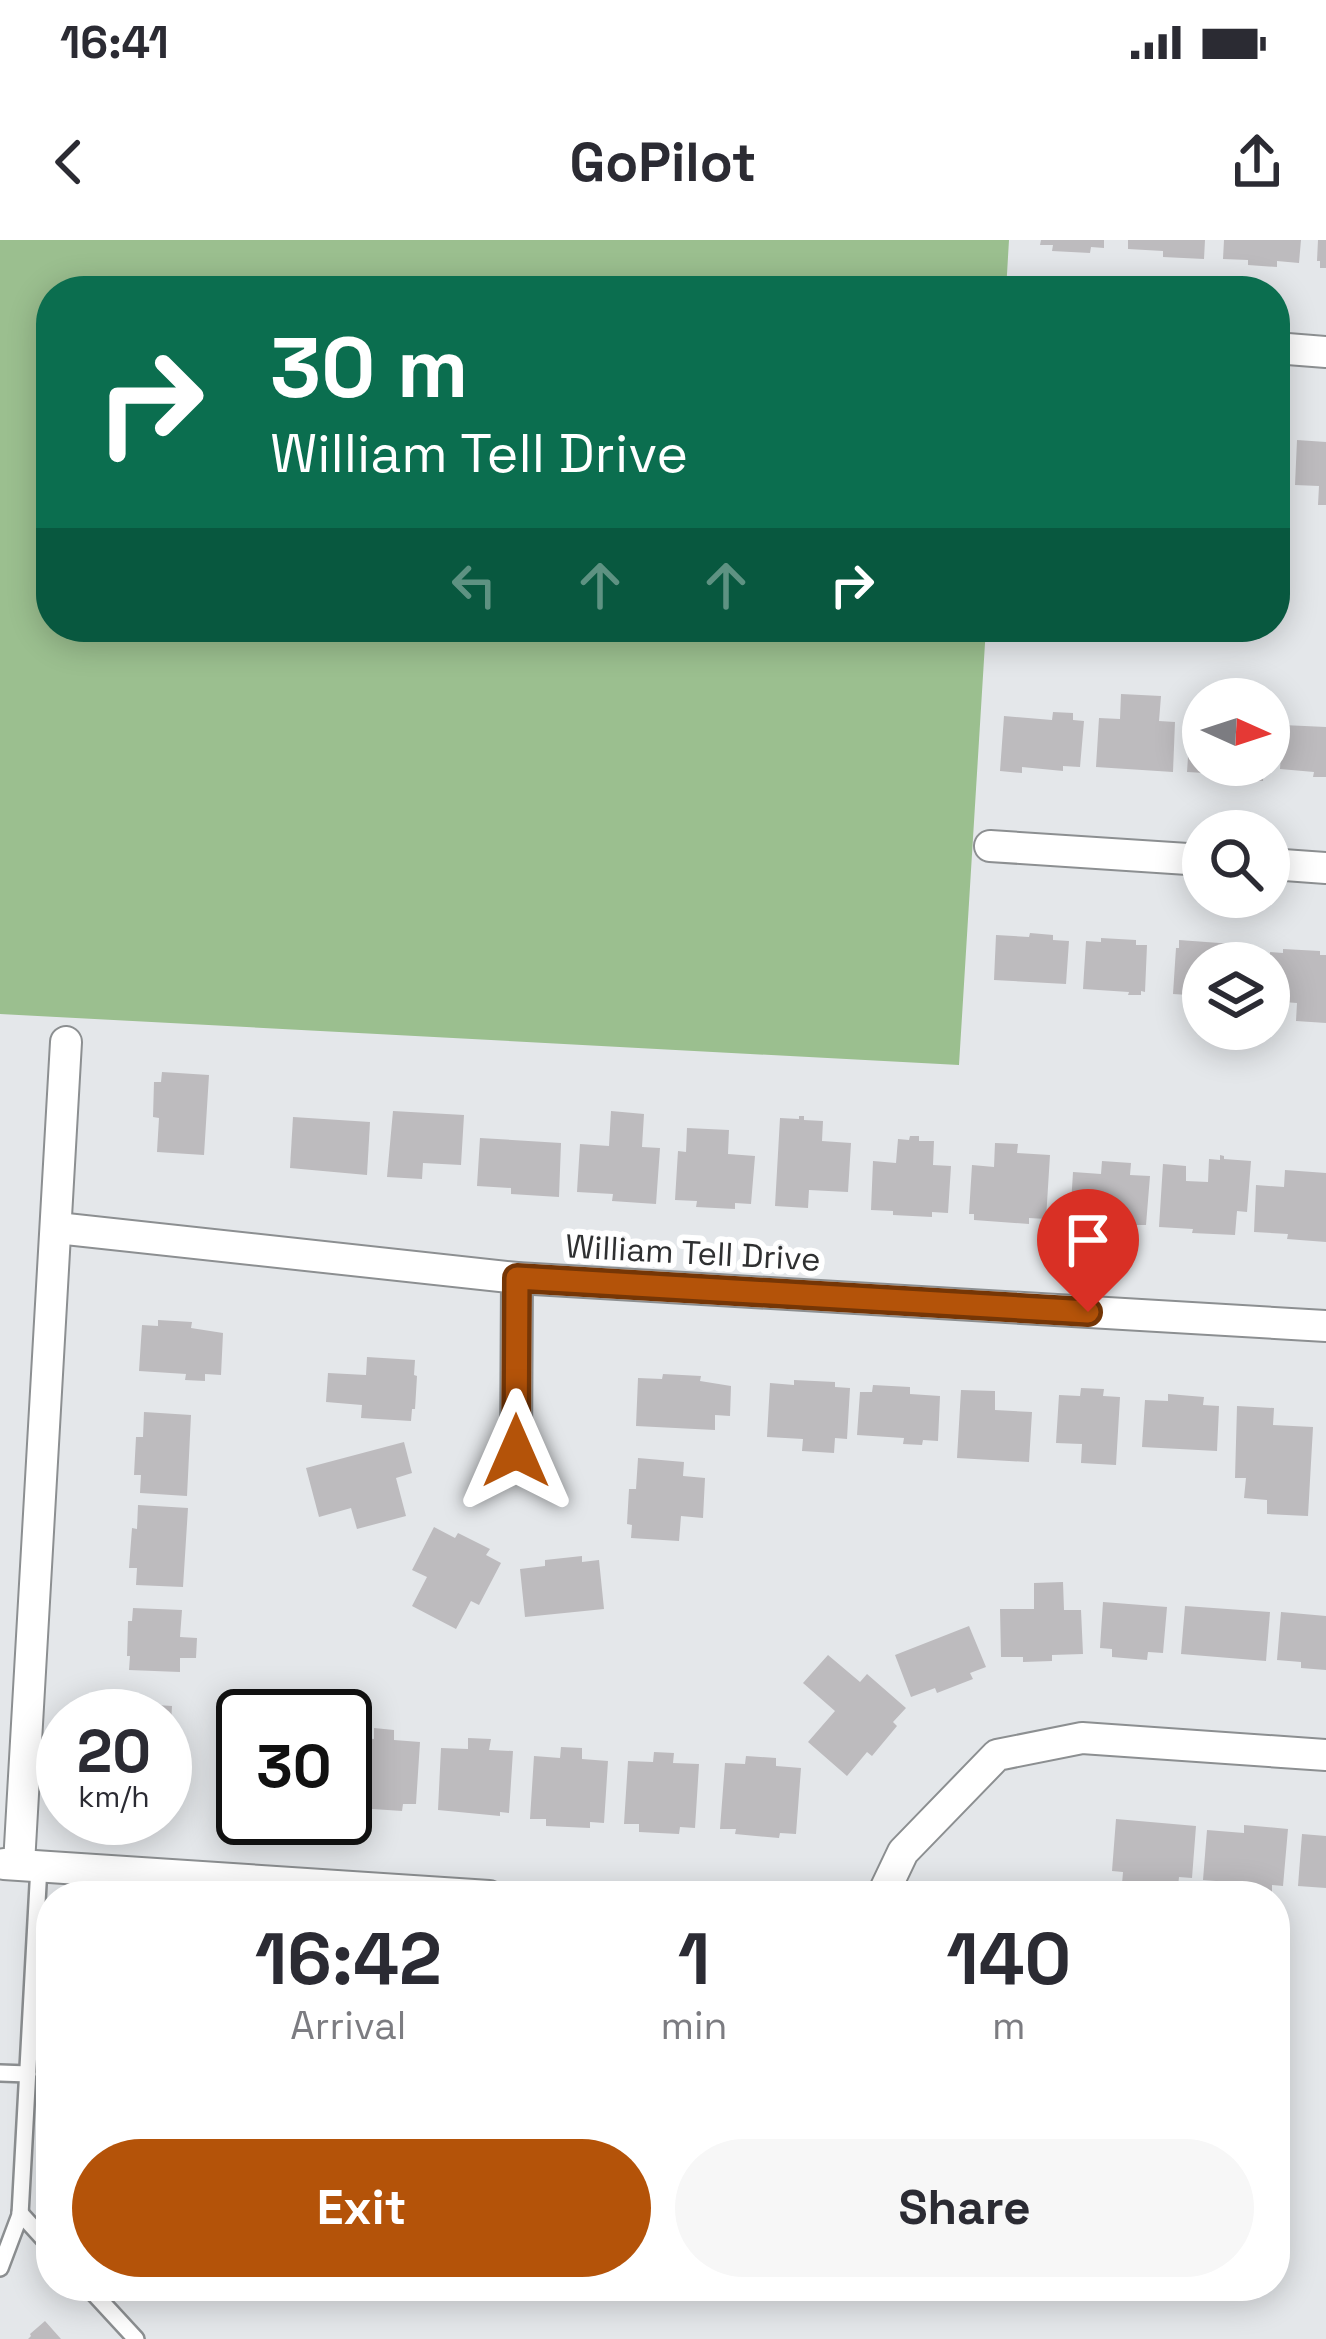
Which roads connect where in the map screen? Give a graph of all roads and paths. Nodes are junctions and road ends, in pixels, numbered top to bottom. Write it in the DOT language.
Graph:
graph roads {
  1 [pos="1290,349"];
  2 [pos="1326,352"];
  3 [pos="989,846"];
  4 [pos="1182,859"];
  5 [pos="1290,865"];
  6 [pos="1326,868"];
  7 [pos="66,1042"];
  8 [pos="57,1228"];
  9 [pos="517,1278"];
  10 [pos="1326,1326"];
  11 [pos="516,1451"];
  12 [pos="1326,1755"];
  13 [pos="19,1865"];
  14 [pos="262,1881"];
  15 [pos="889,1881"];
  16 [pos="0,2073"];
  17 [pos="28,2074"];
  18 [pos="20,2213"];
  19 [pos="36,2231"];
  20 [pos="0,2268"];
  21 [pos="101,2301"];
  22 [pos="136,2339"];
  1 -- 2 [label="street"];
  3 -- 4 [label="street"];
  5 -- 6 [label="street"];
  7 -- 8 [label="street"];
  8 -- 9 [label="street, William Tell Drive"];
  8 -- 13 [label="street"];
  9 -- 10 [label="street, William Tell Drive"];
  9 -- 11 [label="street"];
  12 -- 15 [label="street"];
  13 -- 14 [label="street"];
  13 -- 17 [label="lane"];
  16 -- 17 [label="lane"];
  17 -- 18 [label="lane"];
  18 -- 19 [label="lane"];
  18 -- 20 [label="lane"];
  21 -- 22 [label="lane"];
}
